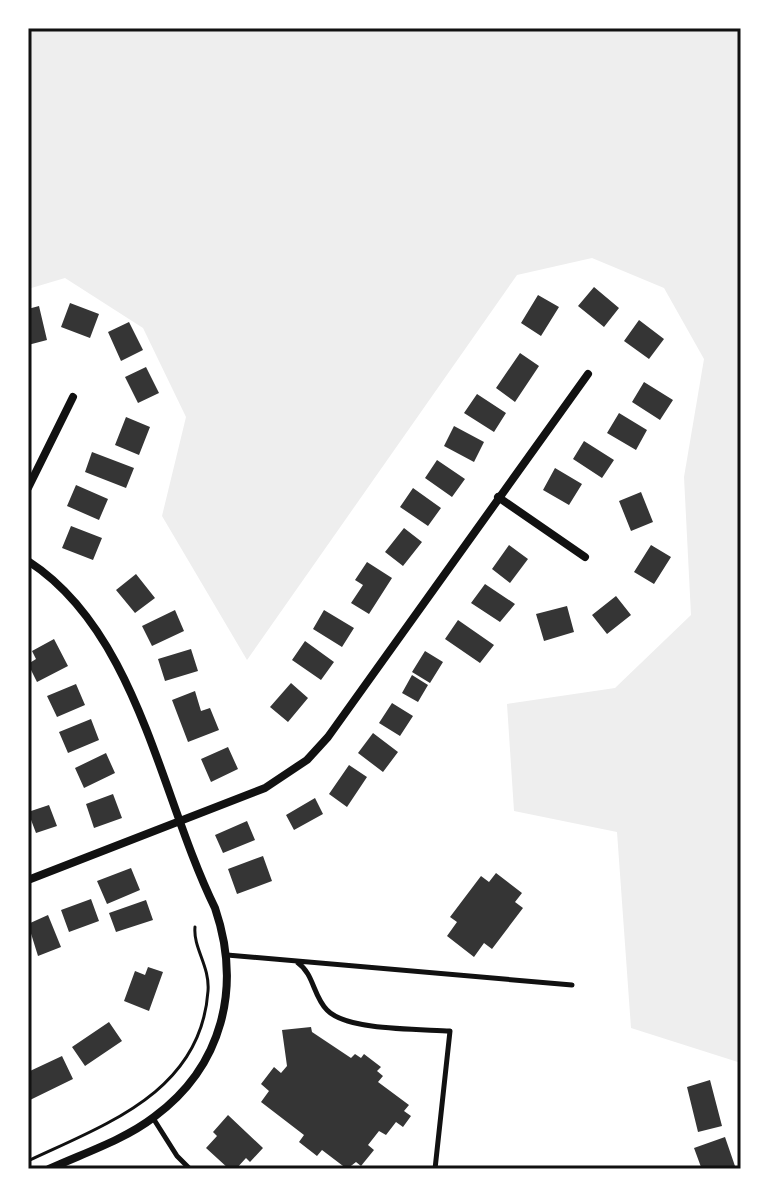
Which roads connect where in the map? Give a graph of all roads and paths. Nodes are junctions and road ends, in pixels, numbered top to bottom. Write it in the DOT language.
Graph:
graph roads {
  1 [pos="588,374"];
  2 [pos="73,397"];
  3 [pos="28,488"];
  4 [pos="498,497"];
  5 [pos="585,557"];
  6 [pos="28,561"];
  7 [pos="179,821"];
  8 [pos="28,880"];
  9 [pos="195,927"];
  10 [pos="227,955"];
  11 [pos="293,961"];
  12 [pos="572,985"];
  13 [pos="153,1118"];
  14 [pos="28,1161"];
  15 [pos="49,1169"];
  16 [pos="190,1169"];
  17 [pos="435,1169"];
  1 -- 4 [label="street"];
  2 -- 3 [label="street"];
  4 -- 5 [label="street"];
  4 -- 7 [label="street"];
  6 -- 7 [label="street"];
  7 -- 8 [label="street"];
  7 -- 10 [label="street"];
  9 -- 14 [label="path"];
  10 -- 11 [label="lane"];
  10 -- 13 [label="street"];
  11 -- 12 [label="lane"];
  11 -- 17 [label="lane"];
  13 -- 15 [label="street"];
  13 -- 16 [label="lane"];
}
